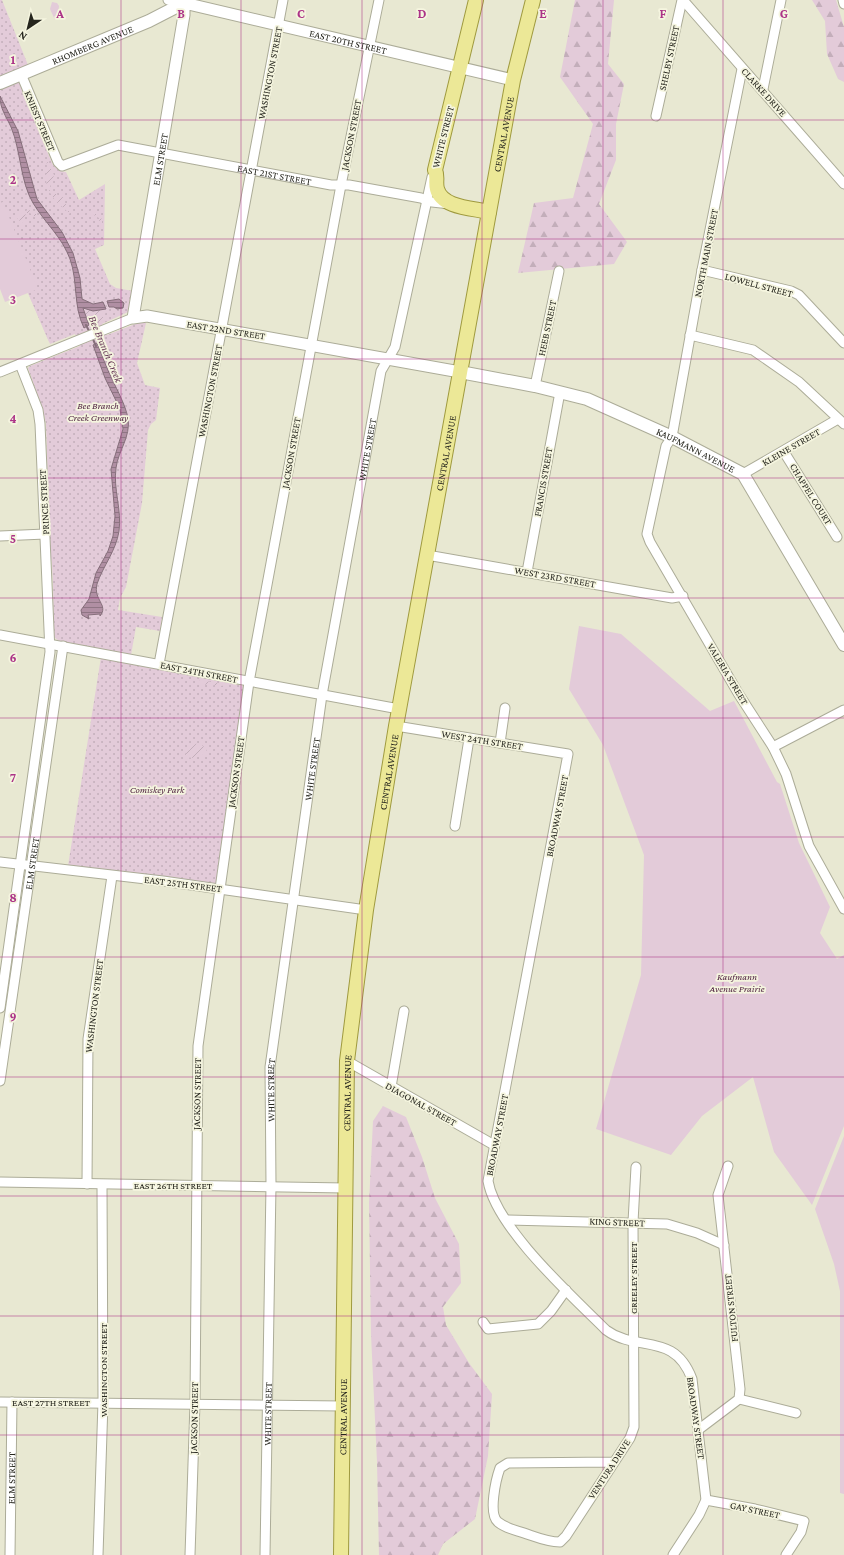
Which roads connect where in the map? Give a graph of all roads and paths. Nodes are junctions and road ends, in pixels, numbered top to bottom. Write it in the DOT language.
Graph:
graph roads {
  1 [pos="168,0"];
  2 [pos="284,0"];
  3 [pos="379,0"];
  4 [pos="476,0"];
  5 [pos="533,0"];
  6 [pos="683,0"];
  7 [pos="781,0"];
  8 [pos="843,0"];
  9 [pos="184,2"];
  10 [pos="844,4"];
  11 [pos="279,25"];
  12 [pos="368,46"];
  13 [pos="460,68"];
  14 [pos="742,69"];
  15 [pos="21,74"];
  16 [pos="513,80"];
  17 [pos="3,82"];
  18 [pos="763,89"];
  19 [pos="656,116"];
  20 [pos="160,153"];
  21 [pos="62,166"];
  22 [pos="251,170"];
  23 [pos="435,170"];
  24 [pos="844,184"];
  25 [pos="341,185"];
  26 [pos="427,200"];
  27 [pos="452,204"];
  28 [pos="489,212"];
  29 [pos="702,270"];
  30 [pos="559,271"];
  31 [pos="133,318"];
  32 [pos="221,330"];
  33 [pos="690,336"];
  34 [pos="844,343"];
  35 [pos="310,346"];
  36 [pos="387,360"];
  37 [pos="20,364"];
  38 [pos="0,372"];
  39 [pos="460,372"];
  40 [pos="535,386"];
  41 [pos="560,392"];
  42 [pos="841,422"];
  43 [pos="672,437"];
  44 [pos="784,452"];
  45 [pos="743,474"];
  46 [pos="45,534"];
  47 [pos="0,536"];
  48 [pos="837,537"];
  49 [pos="427,555"];
  50 [pos="527,572"];
  51 [pos="683,596"];
  52 [pos="0,635"];
  53 [pos="50,644"];
  54 [pos="844,645"];
  55 [pos="63,646"];
  56 [pos="159,664"];
  57 [pos="249,682"];
  58 [pos="322,695"];
  59 [pos="505,708"];
  60 [pos="399,709"];
  61 [pos="844,710"];
  62 [pos="396,726"];
  63 [pos="469,739"];
  64 [pos="500,743"];
  65 [pos="773,747"];
  66 [pos="568,754"];
  67 [pos="455,826"];
  68 [pos="0,862"];
  69 [pos="21,865"];
  70 [pos="31,866"];
  71 [pos="112,876"];
  72 [pos="219,889"];
  73 [pos="293,900"];
  74 [pos="366,910"];
  75 [pos="844,910"];
  76 [pos="0,1008"];
  77 [pos="404,1011"];
  78 [pos="347,1061"];
  79 [pos="0,1080"];
  80 [pos="391,1087"];
  81 [pos="494,1145"];
  82 [pos="728,1166"];
  83 [pos="636,1167"];
  84 [pos="0,1182"];
  85 [pos="87,1184"];
  86 [pos="196,1184"];
  87 [pos="102,1185"];
  88 [pos="271,1186"];
  89 [pos="345,1188"];
  90 [pos="506,1220"];
  91 [pos="632,1222"];
  92 [pos="724,1245"];
  93 [pos="566,1290"];
  94 [pos="483,1322"];
  95 [pos="633,1341"];
  96 [pos="740,1398"];
  97 [pos="0,1402"];
  98 [pos="12,1402"];
  99 [pos="103,1402"];
  100 [pos="195,1403"];
  101 [pos="268,1404"];
  102 [pos="342,1406"];
  103 [pos="796,1413"];
  104 [pos="698,1430"];
  105 [pos="614,1462"];
  106 [pos="706,1500"];
  107 [pos="10,1555"];
  108 [pos="98,1555"];
  109 [pos="190,1555"];
  110 [pos="265,1555"];
  111 [pos="341,1555"];
  112 [pos="673,1555"];
  113 [pos="786,1555"];
  1 -- 9 [label="street"];
  2 -- 11 [label="street, WASHINGTON STREET"];
  3 -- 12 [label="street, JACKSON STREET"];
  4 -- 13 [label="main road, WHITE STREET"];
  5 -- 16 [label="main road, CENTRAL AVENUE"];
  6 -- 14 [label="street, CLARKE DRIVE"];
  6 -- 19 [label="street, SHELBY STREET"];
  7 -- 18 [label="street"];
  8 -- 10 [label="street"];
  9 -- 11 [label="street, EAST 20TH STREET"];
  9 -- 15 [label="main road, RHOMBERG AVENUE"];
  9 -- 20 [label="street, ELM STREET"];
  11 -- 12 [label="street, EAST 20TH STREET"];
  11 -- 22 [label="street, WASHINGTON STREET"];
  12 -- 13 [label="street, EAST 20TH STREET"];
  12 -- 25 [label="street, JACKSON STREET"];
  13 -- 16 [label="street, EAST 20TH STREET"];
  13 -- 23 [label="main road, WHITE STREET"];
  14 -- 18 [label="street, CLARKE DRIVE"];
  14 -- 29 [label="street, NORTH MAIN STREET"];
  15 -- 17 [label="main road, RHOMBERG AVENUE"];
  15 -- 21 [label="street, KNIEST STREET"];
  16 -- 28 [label="main road, CENTRAL AVENUE"];
  18 -- 24 [label="street, CLARKE DRIVE"];
  20 -- 21 [label="street, EAST 21ST STREET"];
  20 -- 22 [label="street, EAST 21ST STREET"];
  20 -- 31 [label="street, ELM STREET"];
  22 -- 25 [label="street, EAST 21ST STREET"];
  22 -- 32 [label="street, WASHINGTON STREET"];
  23 -- 26 [label="street, WHITE STREET"];
  23 -- 27 [label="main road"];
  25 -- 26 [label="street, EAST 21ST STREET"];
  25 -- 35 [label="street, JACKSON STREET"];
  26 -- 27 [label="street, EAST 21ST STREET"];
  26 -- 36 [label="street, WHITE STREET"];
  27 -- 28 [label="main road, EAST 21ST STREET"];
  28 -- 39 [label="main road, CENTRAL AVENUE"];
  29 -- 33 [label="street, NORTH MAIN STREET"];
  29 -- 34 [label="street, LOWELL STREET"];
  30 -- 40 [label="street, HEEB STREET"];
  31 -- 32 [label="street, EAST 22ND STREET"];
  31 -- 37 [label="street, EAST 22ND STREET"];
  32 -- 35 [label="street, EAST 22ND STREET"];
  32 -- 56 [label="street, WASHINGTON STREET"];
  33 -- 42 [label="street"];
  33 -- 43 [label="street, NORTH MAIN STREET"];
  35 -- 36 [label="street, EAST 22ND STREET"];
  35 -- 57 [label="street, JACKSON STREET"];
  36 -- 39 [label="street, EAST 22ND STREET"];
  36 -- 58 [label="street, WHITE STREET"];
  37 -- 38 [label="street, EAST 22ND STREET"];
  37 -- 46 [label="street, PRINCE STREET"];
  39 -- 40 [label="main road, KAUFMANN AVENUE"];
  39 -- 49 [label="main road, CENTRAL AVENUE"];
  40 -- 41 [label="main road, KAUFMANN AVENUE"];
  41 -- 43 [label="main road, KAUFMANN AVENUE"];
  41 -- 50 [label="street, FRANCIS STREET"];
  42 -- 44 [label="street, KLEINE STREET"];
  43 -- 45 [label="main road, KAUFMANN AVENUE"];
  43 -- 51 [label="street, VALERIA STREET"];
  44 -- 45 [label="street, KLEINE STREET"];
  44 -- 48 [label="street, CHAPPEL COURT"];
  45 -- 54 [label="main road, KAUFMANN AVENUE"];
  46 -- 47 [label="street"];
  46 -- 53 [label="street, PRINCE STREET"];
  49 -- 50 [label="street, WEST 23RD STREET"];
  49 -- 60 [label="main road, CENTRAL AVENUE"];
  50 -- 51 [label="street, WEST 23RD STREET"];
  51 -- 65 [label="street, VALERIA STREET"];
  52 -- 53 [label="street, EAST 24TH STREET"];
  53 -- 55 [label="street, EAST 24TH STREET"];
  53 -- 69 [label="street, ELM STREET"];
  55 -- 56 [label="street, EAST 24TH STREET"];
  55 -- 70 [label="street, ELM STREET"];
  56 -- 57 [label="street, EAST 24TH STREET"];
  57 -- 58 [label="street, EAST 24TH STREET"];
  57 -- 72 [label="street, JACKSON STREET"];
  58 -- 60 [label="street, EAST 24TH STREET"];
  58 -- 73 [label="street, WHITE STREET"];
  59 -- 64 [label="street"];
  60 -- 62 [label="main road, CENTRAL AVENUE"];
  61 -- 65 [label="street"];
  62 -- 63 [label="street, WEST 24TH STREET"];
  62 -- 74 [label="main road, CENTRAL AVENUE"];
  63 -- 64 [label="street, WEST 24TH STREET"];
  63 -- 67 [label="street"];
  64 -- 66 [label="street, WEST 24TH STREET"];
  65 -- 75 [label="street, VALERIA STREET"];
  66 -- 81 [label="street, BROADWAY STREET"];
  68 -- 69 [label="street, EAST 25TH STREET"];
  69 -- 70 [label="street, EAST 25TH STREET"];
  69 -- 76 [label="street, ELM STREET"];
  70 -- 71 [label="street, EAST 25TH STREET"];
  70 -- 79 [label="street, ELM STREET"];
  71 -- 72 [label="street, EAST 25TH STREET"];
  71 -- 85 [label="street, WASHINGTON STREET"];
  72 -- 73 [label="street, EAST 25TH STREET"];
  72 -- 86 [label="street, JACKSON STREET"];
  73 -- 74 [label="street, EAST 25TH STREET"];
  73 -- 88 [label="street, WHITE STREET"];
  74 -- 78 [label="main road, CENTRAL AVENUE"];
  77 -- 80 [label="street"];
  78 -- 80 [label="street, DIAGONAL STREET"];
  78 -- 89 [label="main road, CENTRAL AVENUE"];
  80 -- 81 [label="street, DIAGONAL STREET"];
  81 -- 90 [label="street, BROADWAY STREET"];
  82 -- 92 [label="street, FULTON STREET"];
  83 -- 91 [label="street, GREELEY STREET"];
  84 -- 85 [label="street, EAST 26TH STREET"];
  85 -- 87 [label="street, EAST 26TH STREET"];
  86 -- 87 [label="street, EAST 26TH STREET"];
  86 -- 88 [label="street, EAST 26TH STREET"];
  86 -- 100 [label="street, JACKSON STREET"];
  87 -- 99 [label="street, WASHINGTON STREET"];
  88 -- 89 [label="street, EAST 26TH STREET"];
  88 -- 101 [label="street, WHITE STREET"];
  89 -- 102 [label="main road, CENTRAL AVENUE"];
  90 -- 91 [label="street, KING STREET"];
  90 -- 93 [label="street, BROADWAY STREET"];
  91 -- 92 [label="street, KING STREET"];
  91 -- 95 [label="street, GREELEY STREET"];
  92 -- 96 [label="street, FULTON STREET"];
  93 -- 94 [label="street"];
  93 -- 95 [label="street, BROADWAY STREET"];
  95 -- 104 [label="street, BROADWAY STREET"];
  95 -- 105 [label="street, VENTURA DRIVE"];
  96 -- 103 [label="street"];
  96 -- 104 [label="street"];
  97 -- 98 [label="street, EAST 27TH STREET"];
  98 -- 99 [label="street, EAST 27TH STREET"];
  98 -- 107 [label="street, ELM STREET"];
  99 -- 100 [label="street, EAST 27TH STREET"];
  99 -- 108 [label="street, WASHINGTON STREET"];
  100 -- 101 [label="street, EAST 27TH STREET"];
  100 -- 109 [label="street, JACKSON STREET"];
  101 -- 102 [label="street, EAST 27TH STREET"];
  101 -- 110 [label="street, WHITE STREET"];
  102 -- 111 [label="main road, CENTRAL AVENUE"];
  104 -- 106 [label="street, BROADWAY STREET"];
  105 -- 105 [label="street, VENTURA DRIVE"];
  106 -- 112 [label="street"];
  106 -- 113 [label="street, GAY STREET"];
}
